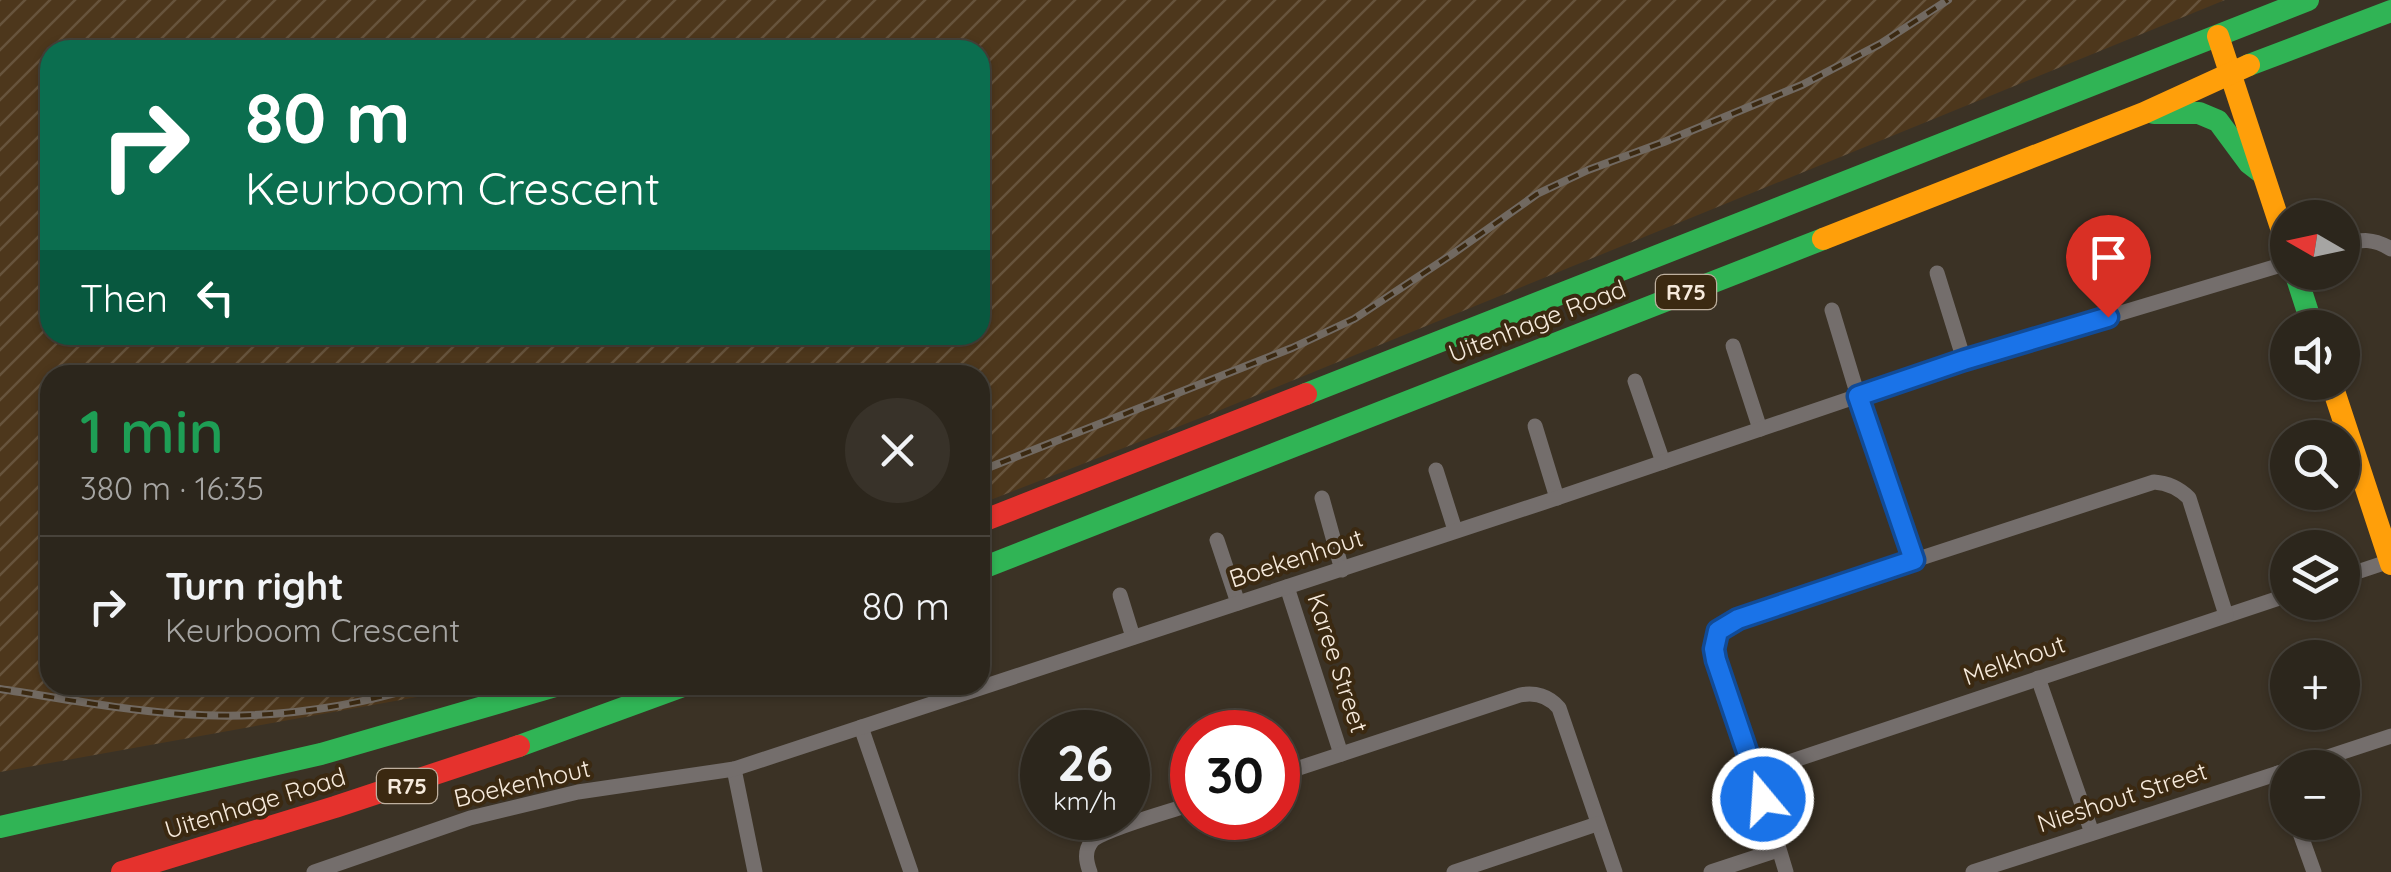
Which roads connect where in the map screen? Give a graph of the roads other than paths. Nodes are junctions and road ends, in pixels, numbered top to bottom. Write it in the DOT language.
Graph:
graph roads {
  1 [pos="2308,0"];
  2 [pos="2391,11"];
  3 [pos="2218,36"];
  4 [pos="2230,72"];
  5 [pos="2144,113"];
  6 [pos="2262,172"];
  7 [pos="2272,200"];
  8 [pos="2360,240"];
  9 [pos="2391,249"];
  10 [pos="2270,268"];
  11 [pos="1937,273"];
  12 [pos="1832,310"];
  13 [pos="1733,346"];
  14 [pos="1964,360"];
  15 [pos="1635,381"];
  16 [pos="1858,396"];
  17 [pos="2338,400"];
  18 [pos="1535,426"];
  19 [pos="1760,429"];
  20 [pos="1664,462"];
  21 [pos="1436,470"];
  22 [pos="1322,498"];
  23 [pos="1557,498"];
  24 [pos="990,518"];
  25 [pos="1455,530"];
  26 [pos="1217,540"];
  27 [pos="1914,560"];
  28 [pos="2391,562"];
  29 [pos="990,565"];
  30 [pos="1342,570"];
  31 [pos="2360,571"];
  32 [pos="1286,587"];
  33 [pos="1120,595"];
  34 [pos="2270,601"];
  35 [pos="1238,603"];
  36 [pos="2226,615"];
  37 [pos="1133,638"];
  38 [pos="2038,678"];
  39 [pos="990,684"];
  40 [pos="525,695"];
  41 [pos="661,695"];
  42 [pos="957,695"];
  43 [pos="861,726"];
  44 [pos="2391,736"];
  45 [pos="2348,750"];
  46 [pos="1341,754"];
  47 [pos="1300,768"];
  48 [pos="734,769"];
  49 [pos="1756,773"];
  50 [pos="2270,775"];
  51 [pos="1170,811"];
  52 [pos="1597,824"];
  53 [pos="0,827"];
  54 [pos="2092,833"];
  55 [pos="2302,840"];
  56 [pos="1778,850"];
  57 [pos="122,872"];
  58 [pos="314,872"];
  59 [pos="755,872"];
  60 [pos="911,872"];
  61 [pos="1090,872"];
  62 [pos="1454,872"];
  63 [pos="1615,872"];
  64 [pos="1711,872"];
  65 [pos="1786,872"];
  66 [pos="1972,872"];
  67 [pos="2314,872"];
  1 -- 3 [label="main road, Uitenhage Road / R75"];
  2 -- 4 [label="main road, Uitenhage Road / R75"];
  3 -- 4 [label="main road"];
  3 -- 24 [label="main road, Uitenhage Road / R75"];
  4 -- 5 [label="main road, Uitenhage Road / R75"];
  4 -- 6 [label="main road"];
  5 -- 6 [label="main road"];
  5 -- 29 [label="main road, Uitenhage Road / R75"];
  6 -- 7 [label="main road"];
  8 -- 9 [label="street"];
  10 -- 14 [label="street, Boekenhout"];
  11 -- 14 [label="street"];
  12 -- 16 [label="street"];
  13 -- 19 [label="street"];
  14 -- 16 [label="street, Boekenhout"];
  15 -- 20 [label="street"];
  16 -- 19 [label="street, Boekenhout"];
  16 -- 27 [label="street"];
  17 -- 28 [label="main road"];
  18 -- 23 [label="street"];
  19 -- 20 [label="street, Boekenhout"];
  20 -- 23 [label="street, Boekenhout"];
  21 -- 25 [label="street"];
  22 -- 30 [label="street"];
  23 -- 25 [label="street, Boekenhout"];
  25 -- 30 [label="street, Boekenhout"];
  26 -- 35 [label="street"];
  27 -- 36 [label="street"];
  27 -- 49 [label="street"];
  28 -- 31 [label="street"];
  30 -- 32 [label="street, Boekenhout"];
  32 -- 35 [label="street, Boekenhout"];
  32 -- 46 [label="street, Karee Street"];
  33 -- 37 [label="street"];
  34 -- 36 [label="street, Melkhout"];
  35 -- 37 [label="street, Boekenhout"];
  36 -- 38 [label="street, Melkhout"];
  37 -- 39 [label="street, Boekenhout"];
  38 -- 49 [label="street, Melkhout"];
  38 -- 54 [label="street"];
  40 -- 53 [label="main road, Uitenhage Road / R75"];
  41 -- 57 [label="main road, Uitenhage Road / R75"];
  42 -- 43 [label="street, Boekenhout"];
  43 -- 48 [label="street, Boekenhout"];
  43 -- 60 [label="street"];
  44 -- 45 [label="street, Nieshout Street"];
  46 -- 47 [label="street"];
  46 -- 52 [label="street"];
  48 -- 58 [label="street, Boekenhout"];
  48 -- 59 [label="street"];
  49 -- 56 [label="street"];
  50 -- 54 [label="street, Nieshout Street"];
  51 -- 61 [label="street"];
  52 -- 62 [label="street"];
  52 -- 63 [label="street"];
  54 -- 66 [label="street, Nieshout Street"];
  55 -- 67 [label="street"];
  56 -- 64 [label="street"];
  56 -- 65 [label="street"];
}
